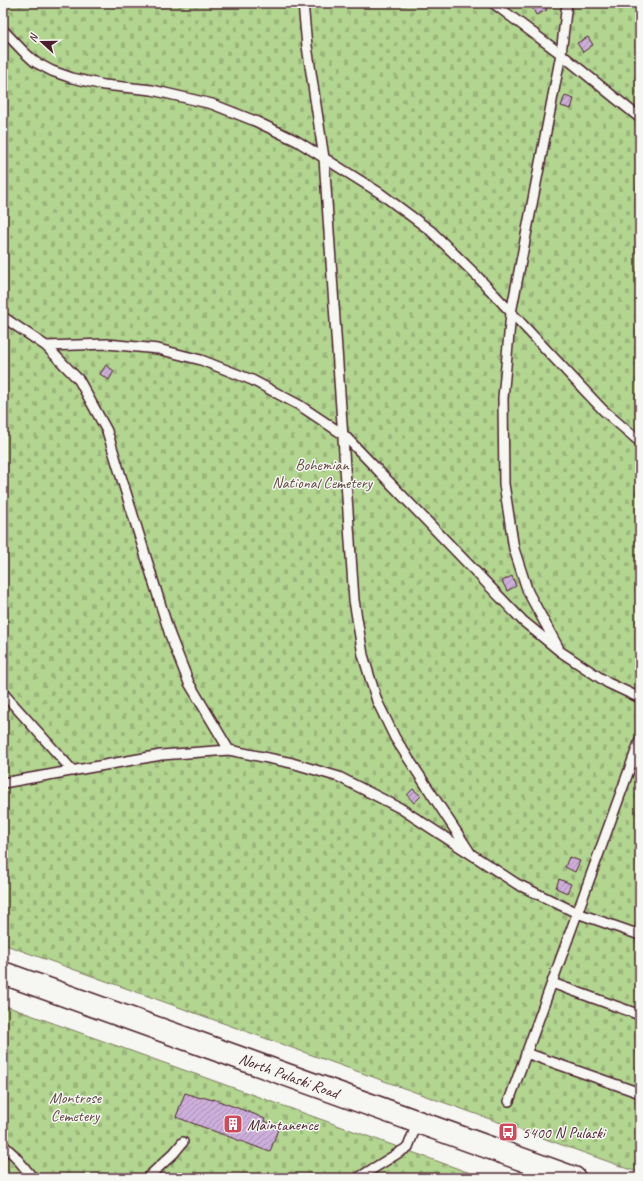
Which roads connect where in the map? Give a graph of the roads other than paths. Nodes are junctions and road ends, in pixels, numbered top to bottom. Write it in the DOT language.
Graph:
graph roads {
  1 [pos="303,3"];
  2 [pos="493,3"];
  3 [pos="567,3"];
  4 [pos="3,30"];
  5 [pos="561,54"];
  6 [pos="640,118"];
  7 [pos="324,158"];
  8 [pos="511,312"];
  9 [pos="3,317"];
  10 [pos="46,346"];
  11 [pos="344,435"];
  12 [pos="640,442"];
  13 [pos="561,652"];
  14 [pos="3,693"];
  15 [pos="640,698"];
  16 [pos="640,740"];
  17 [pos="229,750"];
  18 [pos="73,771"];
  19 [pos="3,783"];
  20 [pos="471,854"];
  21 [pos="577,913"];
  22 [pos="640,935"];
  23 [pos="3,973"];
  24 [pos="552,983"];
  25 [pos="640,1015"];
  26 [pos="526,1053"];
  27 [pos="640,1093"];
  28 [pos="509,1102"];
  29 [pos="418,1121"];
  30 [pos="183,1142"];
  31 [pos="3,1145"];
  32 [pos="33,1178"];
  33 [pos="147,1178"];
  34 [pos="358,1178"];
  35 [pos="574,1178"];
  1 -- 7 [label="lane"];
  2 -- 5 [label="lane"];
  3 -- 5 [label="lane"];
  4 -- 7 [label="lane"];
  5 -- 6 [label="lane"];
  5 -- 8 [label="lane"];
  7 -- 8 [label="lane"];
  7 -- 11 [label="lane"];
  8 -- 12 [label="lane"];
  8 -- 13 [label="lane"];
  9 -- 10 [label="lane"];
  10 -- 11 [label="lane"];
  10 -- 17 [label="lane"];
  11 -- 13 [label="lane"];
  11 -- 20 [label="lane"];
  13 -- 15 [label="lane"];
  14 -- 18 [label="lane"];
  16 -- 21 [label="lane"];
  17 -- 18 [label="lane"];
  17 -- 20 [label="lane"];
  18 -- 19 [label="lane"];
  20 -- 21 [label="lane"];
  21 -- 22 [label="lane"];
  21 -- 24 [label="lane"];
  23 -- 29 [label="main road, North Pulaski Road"];
  24 -- 25 [label="lane"];
  24 -- 26 [label="lane"];
  26 -- 27 [label="lane"];
  26 -- 28 [label="lane"];
  29 -- 34 [label="lane"];
  29 -- 35 [label="main road, North Pulaski Road"];
  30 -- 33 [label="lane"];
  31 -- 32 [label="lane"];
}
